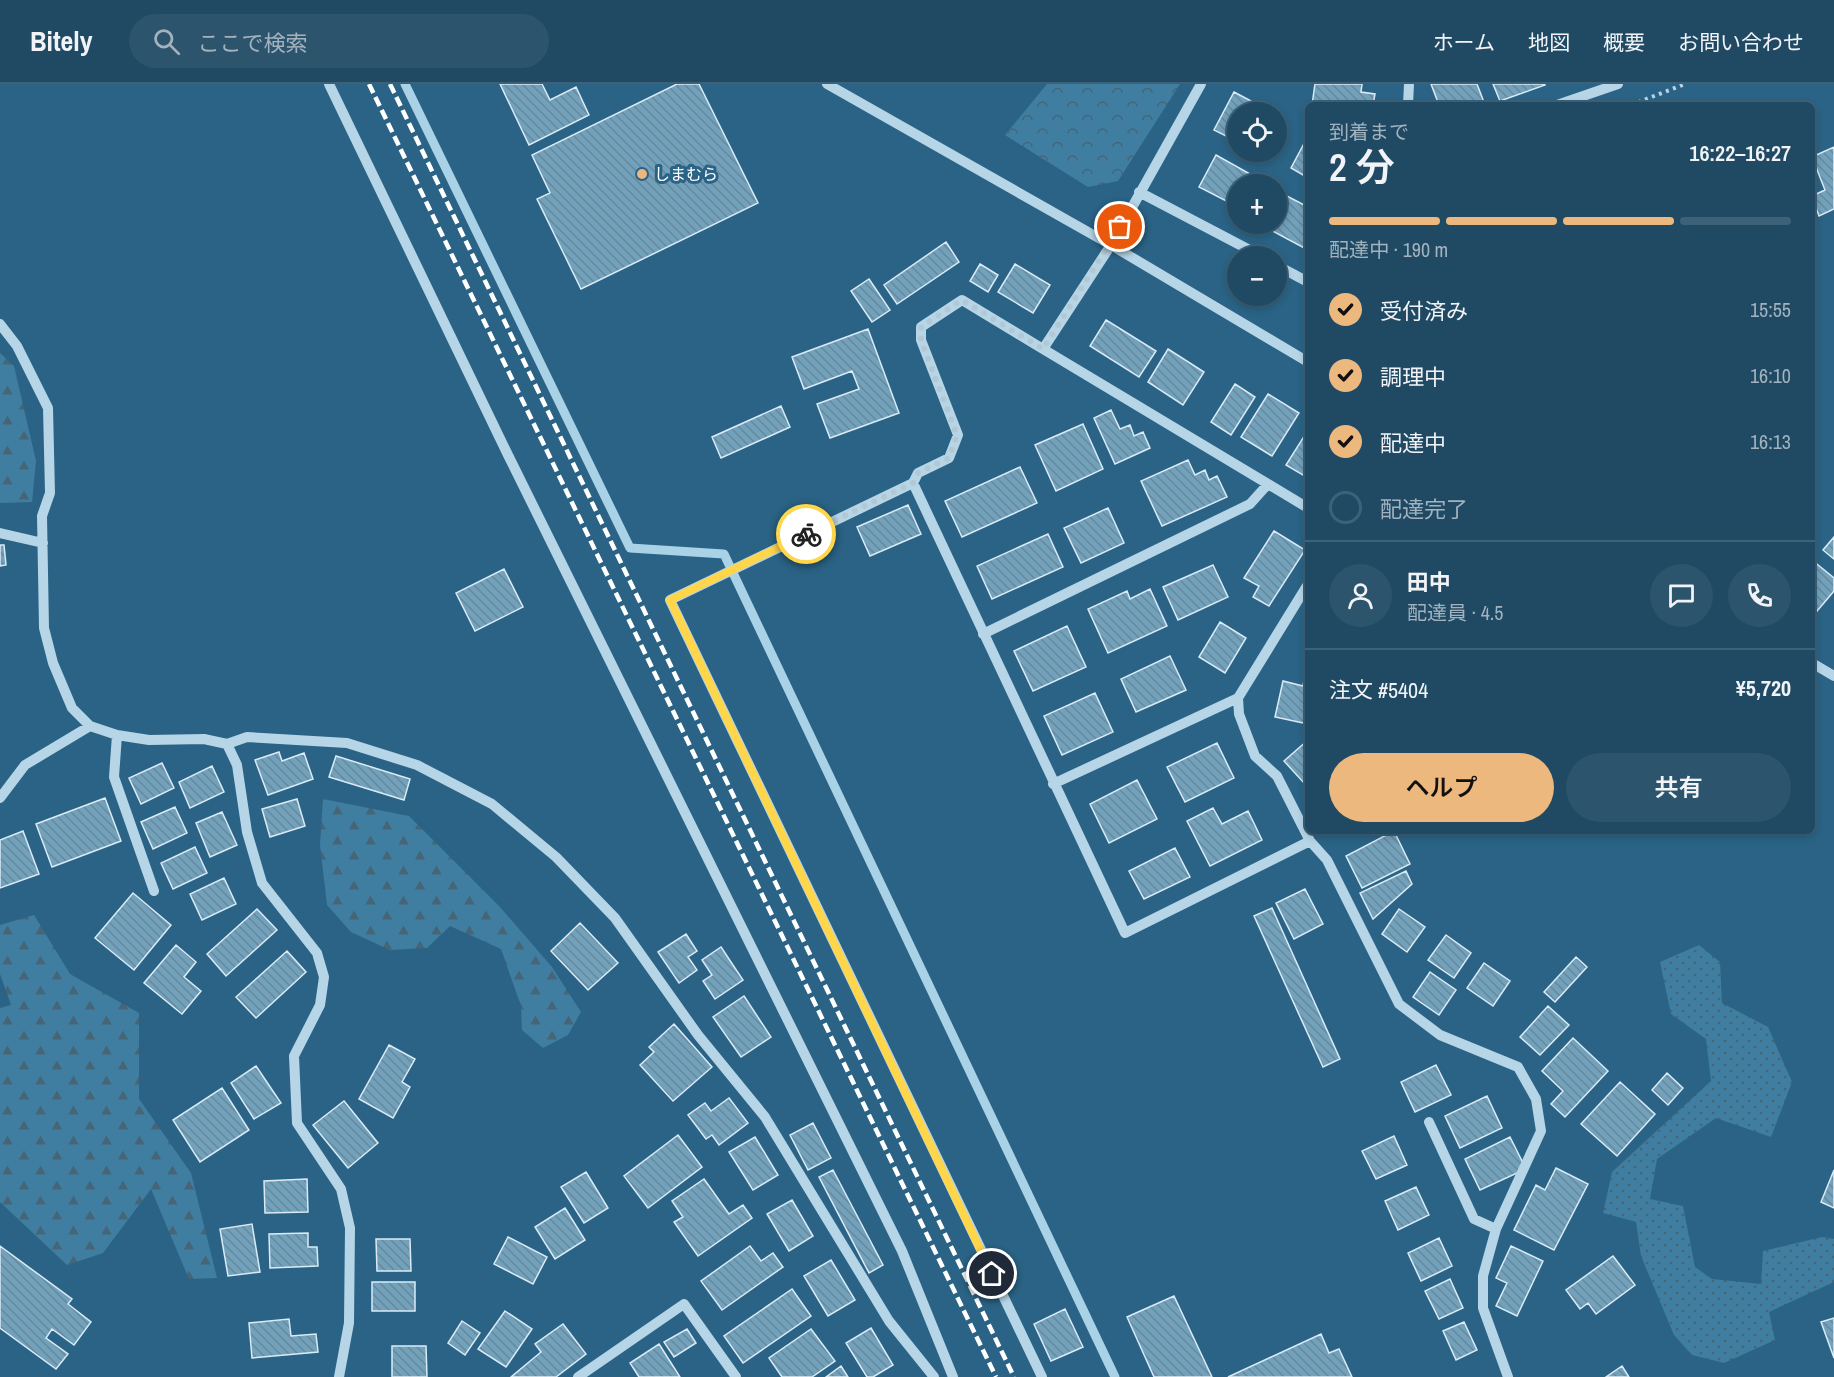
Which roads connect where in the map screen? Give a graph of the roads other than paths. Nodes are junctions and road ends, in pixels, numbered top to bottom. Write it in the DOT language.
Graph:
graph roads {
  1 [pos="328,84"];
  2 [pos="827,84"];
  3 [pos="1202,84"];
  4 [pos="1409,84"];
  5 [pos="1618,84"];
  6 [pos="1408,102"];
  7 [pos="1566,102"];
  8 [pos="1139,192"];
  9 [pos="1110,245"];
  10 [pos="1242,246"];
  11 [pos="1287,271"];
  12 [pos="1305,280"];
  13 [pos="0,324"];
  14 [pos="1043,349"];
  15 [pos="1305,360"];
  16 [pos="913,483"];
  17 [pos="1268,484"];
  18 [pos="1305,506"];
  19 [pos="0,533"];
  20 [pos="43,543"];
  21 [pos="1305,589"];
  22 [pos="983,634"];
  23 [pos="1815,665"];
  24 [pos="1834,676"];
  25 [pos="1238,698"];
  26 [pos="90,726"];
  27 [pos="117,735"];
  28 [pos="227,744"];
  29 [pos="1053,784"];
  30 [pos="0,798"];
  31 [pos="1305,832"];
  32 [pos="1306,834"];
  33 [pos="1310,842"];
  34 [pos="154,891"];
  35 [pos="1429,1122"];
  36 [pos="1496,1229"];
  37 [pos="1504,1376"];
  38 [pos="339,1377"];
  39 [pos="578,1377"];
  40 [pos="736,1377"];
  41 [pos="934,1377"];
  42 [pos="953,1377"];
  43 [pos="1042,1377"];
  1 -- 42 [label="street"];
  2 -- 9 [label="street"];
  3 -- 8 [label="street"];
  4 -- 6 [label="street"];
  5 -- 7 [label="street"];
  8 -- 9 [label="street"];
  8 -- 10 [label="street"];
  9 -- 14 [label="street"];
  9 -- 15 [label="street"];
  11 -- 12 [label="street"];
  13 -- 20 [label="street"];
  14 -- 16 [label="street"];
  14 -- 17 [label="street"];
  16 -- 22 [label="street"];
  16 -- 43 [label="street"];
  17 -- 18 [label="street"];
  17 -- 22 [label="street"];
  19 -- 20 [label="street"];
  20 -- 26 [label="street"];
  21 -- 25 [label="street"];
  22 -- 29 [label="street"];
  23 -- 24 [label="street"];
  25 -- 29 [label="street"];
  25 -- 31 [label="street"];
  26 -- 27 [label="street"];
  26 -- 30 [label="street"];
  27 -- 28 [label="street"];
  27 -- 34 [label="street"];
  28 -- 38 [label="street"];
  28 -- 41 [label="street"];
  29 -- 33 [label="street"];
  32 -- 33 [label="street"];
  33 -- 36 [label="street"];
  35 -- 36 [label="street"];
  36 -- 37 [label="street"];
  39 -- 40 [label="street"];
}
